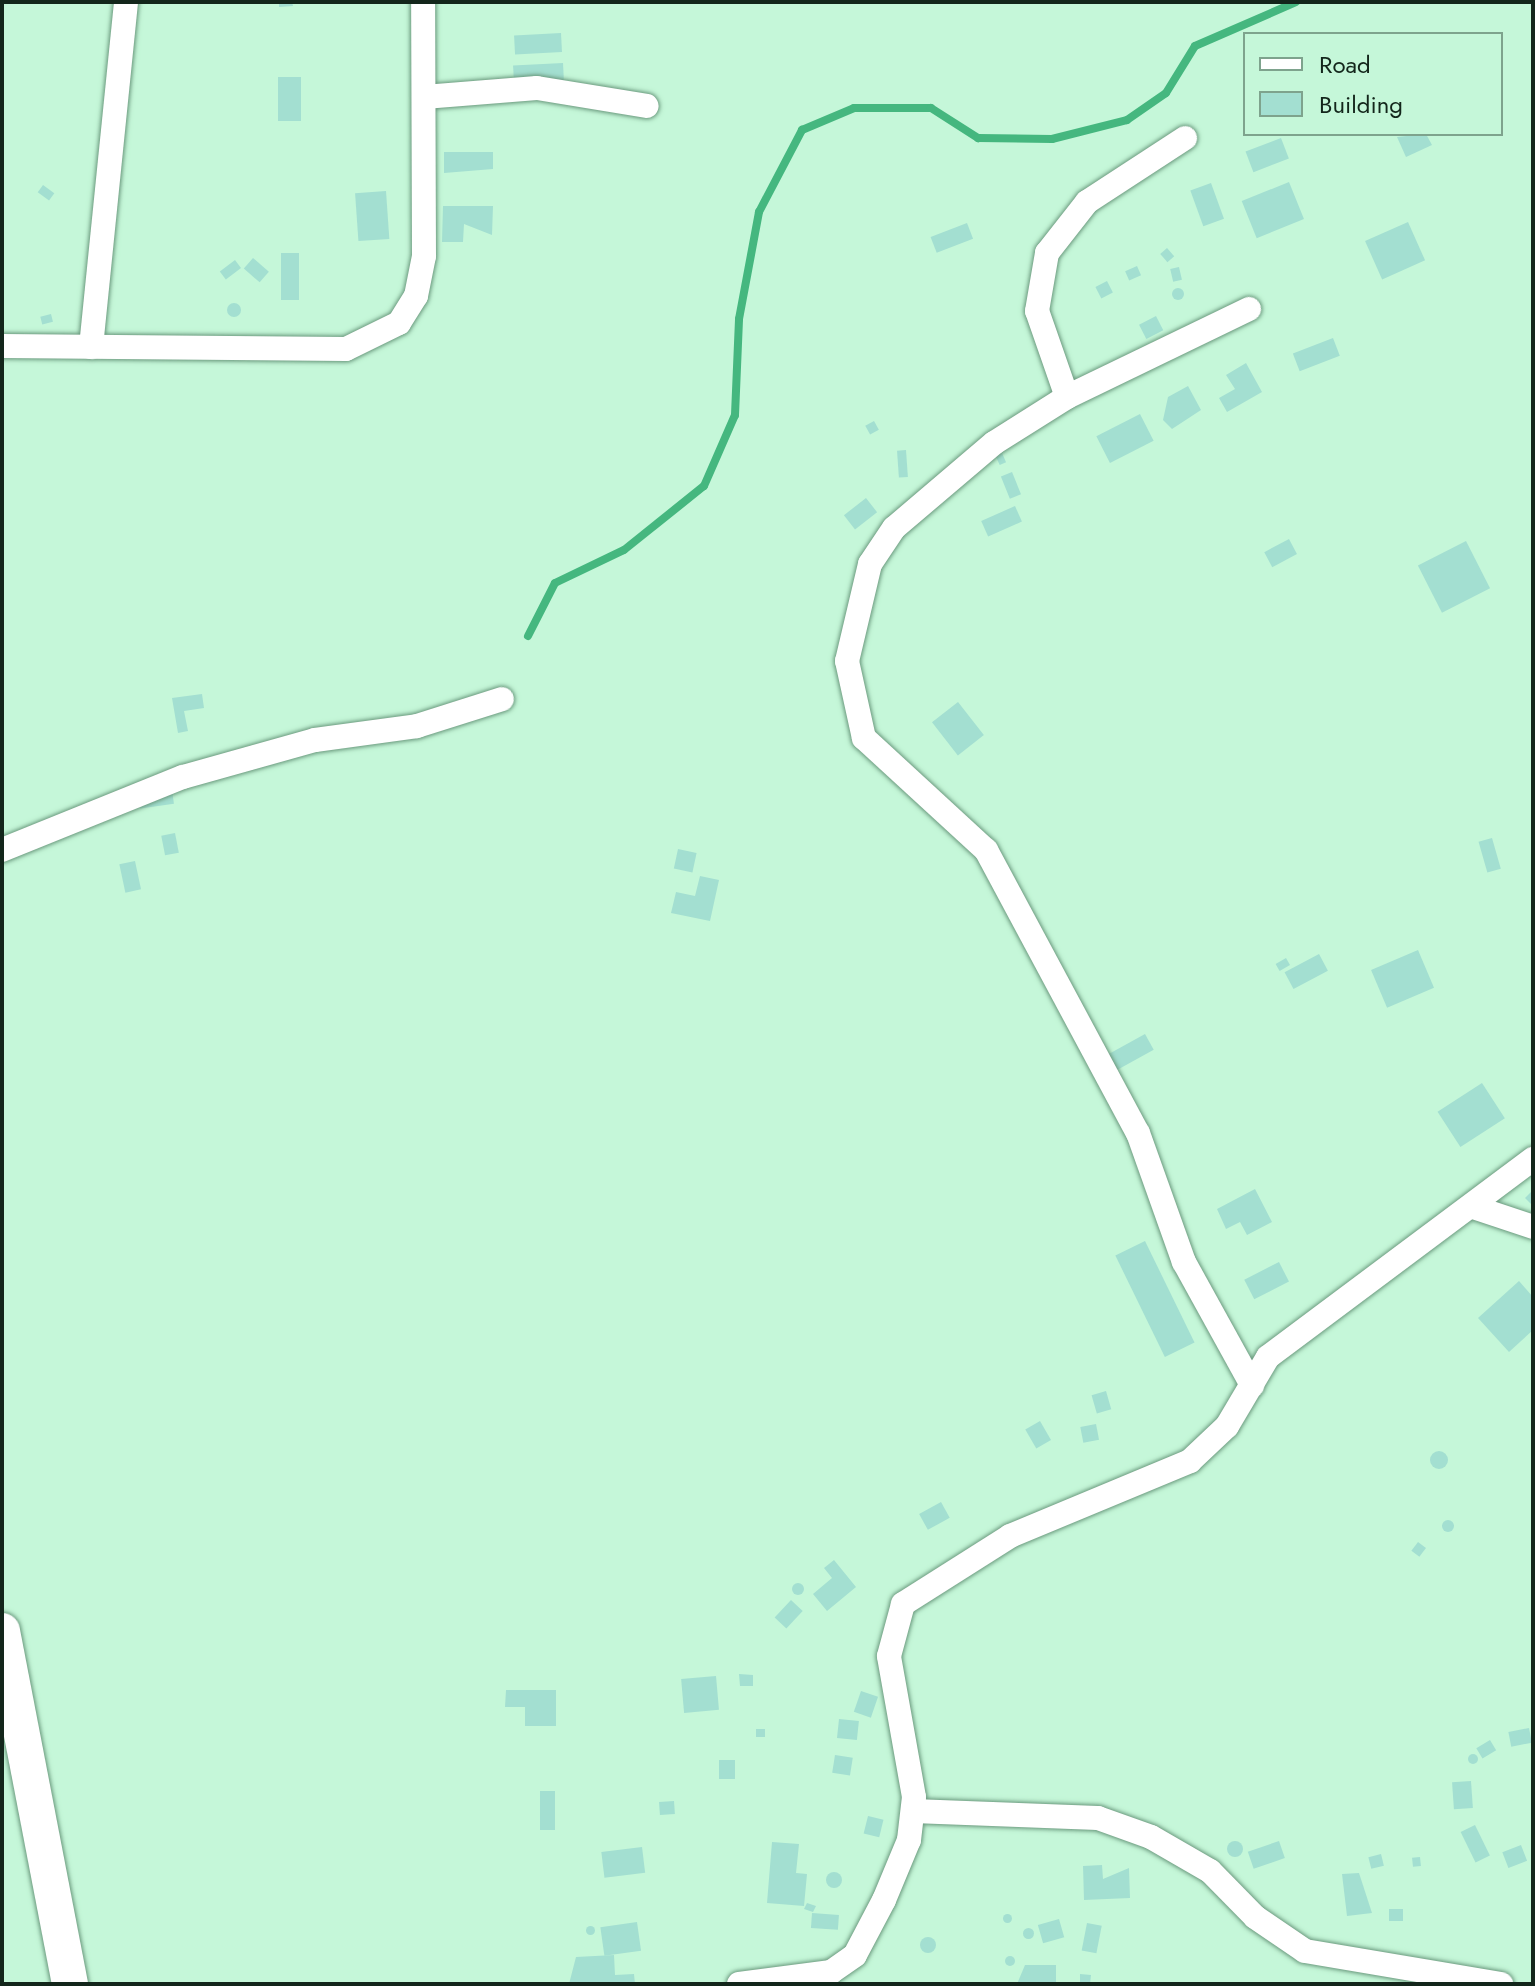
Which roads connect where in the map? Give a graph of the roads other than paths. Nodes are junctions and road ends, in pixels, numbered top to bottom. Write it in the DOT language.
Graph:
graph roads {
  1 [pos="126,2"];
  2 [pos="423,2"];
  3 [pos="424,97"];
  4 [pos="647,106"];
  5 [pos="1185,138"];
  6 [pos="1249,309"];
  7 [pos="2,346"];
  8 [pos="91,347"];
  9 [pos="1067,397"];
  10 [pos="502,699"];
  11 [pos="2,850"];
  12 [pos="1533,1159"];
  13 [pos="1473,1207"];
  14 [pos="1533,1227"];
  15 [pos="1252,1385"];
  16 [pos="2,1631"];
  17 [pos="913,1811"];
  18 [pos="70,1984"];
  19 [pos="739,1984"];
  20 [pos="1501,1984"];
  1 -- 8 [label="street"];
  2 -- 3 [label="street"];
  3 -- 4 [label="street"];
  3 -- 8 [label="street"];
  5 -- 9 [label="street"];
  6 -- 9 [label="street"];
  7 -- 8 [label="street"];
  9 -- 15 [label="street"];
  10 -- 11 [label="street"];
  12 -- 13 [label="street"];
  13 -- 14 [label="street"];
  13 -- 15 [label="street"];
  15 -- 17 [label="street"];
  16 -- 18 [label="highway"];
  17 -- 19 [label="street"];
  17 -- 20 [label="street"];
}
